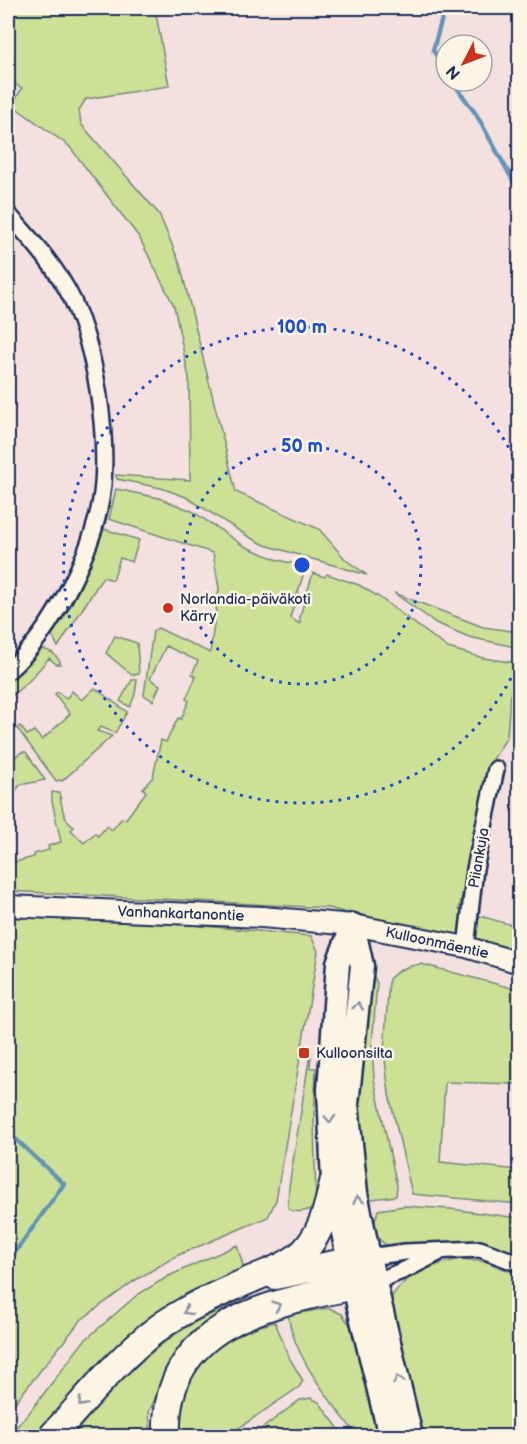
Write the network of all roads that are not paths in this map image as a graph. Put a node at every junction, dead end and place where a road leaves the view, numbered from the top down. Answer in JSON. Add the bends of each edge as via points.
{"nodes":[{"id":1,"x":8,"y":214,"type":"edge"},
{"id":2,"x":8,"y":671,"type":"edge"},
{"id":3,"x":496,"y":769,"type":"dead end"},
{"id":4,"x":8,"y":906,"type":"edge"},
{"id":5,"x":354,"y":925,"type":"junction"},
{"id":6,"x":466,"y":947,"type":"junction"},
{"id":7,"x":519,"y":963,"type":"edge"},
{"id":8,"x":333,"y":1183,"type":"junction"},
{"id":9,"x":441,"y":1252,"type":"junction"},
{"id":10,"x":359,"y":1259,"type":"junction"},
{"id":11,"x":519,"y":1264,"type":"edge"},
{"id":12,"x":365,"y":1284,"type":"junction"},
{"id":13,"x":239,"y":1285,"type":"junction"},
{"id":14,"x":167,"y":1435,"type":"edge"},
{"id":15,"x":52,"y":1437,"type":"edge"},
{"id":16,"x":390,"y":1437,"type":"edge"},
{"id":17,"x":411,"y":1437,"type":"edge"}],
"edges":[{"from":1,"to":2,"type":"street","via":[[47,259],[72,300],[90,350],[102,427],[103,484],[83,557],[60,608]]},
{"from":3,"to":6,"type":"street","name":"Piiankuja","via":[[475,869]]},
{"from":4,"to":5,"type":"street","name":"Vanhankartanontie"},
{"from":5,"to":6,"type":"street","name":"Kulloonmäentie"},
{"from":5,"to":8,"type":"main road","one_way":true,"via":[[338,963],[329,1090]]},
{"from":10,"to":5,"type":"main road","one_way":true,"via":[[348,1104],[362,966]]},
{"from":6,"to":7,"type":"street","name":"Kulloonmäentie"},
{"from":8,"to":10,"type":"main road"},
{"from":8,"to":13,"type":"highway","via":[[327,1210],[305,1250],[289,1262]]},
{"from":9,"to":10,"type":"street","via":[[405,1252]]},
{"from":9,"to":11,"type":"street","via":[[480,1249]]},
{"from":9,"to":12,"type":"street"},
{"from":10,"to":12,"type":"main road"},
{"from":10,"to":13,"type":"highway"},
{"from":14,"to":12,"type":"highway","one_way":true,"via":[[168,1410],[180,1372],[207,1337],[247,1315]]},
{"from":12,"to":16,"type":"main road"},
{"from":17,"to":12,"type":"main road","one_way":true},
{"from":13,"to":15,"type":"highway","one_way":true,"via":[[157,1329],[112,1370]]}]}
